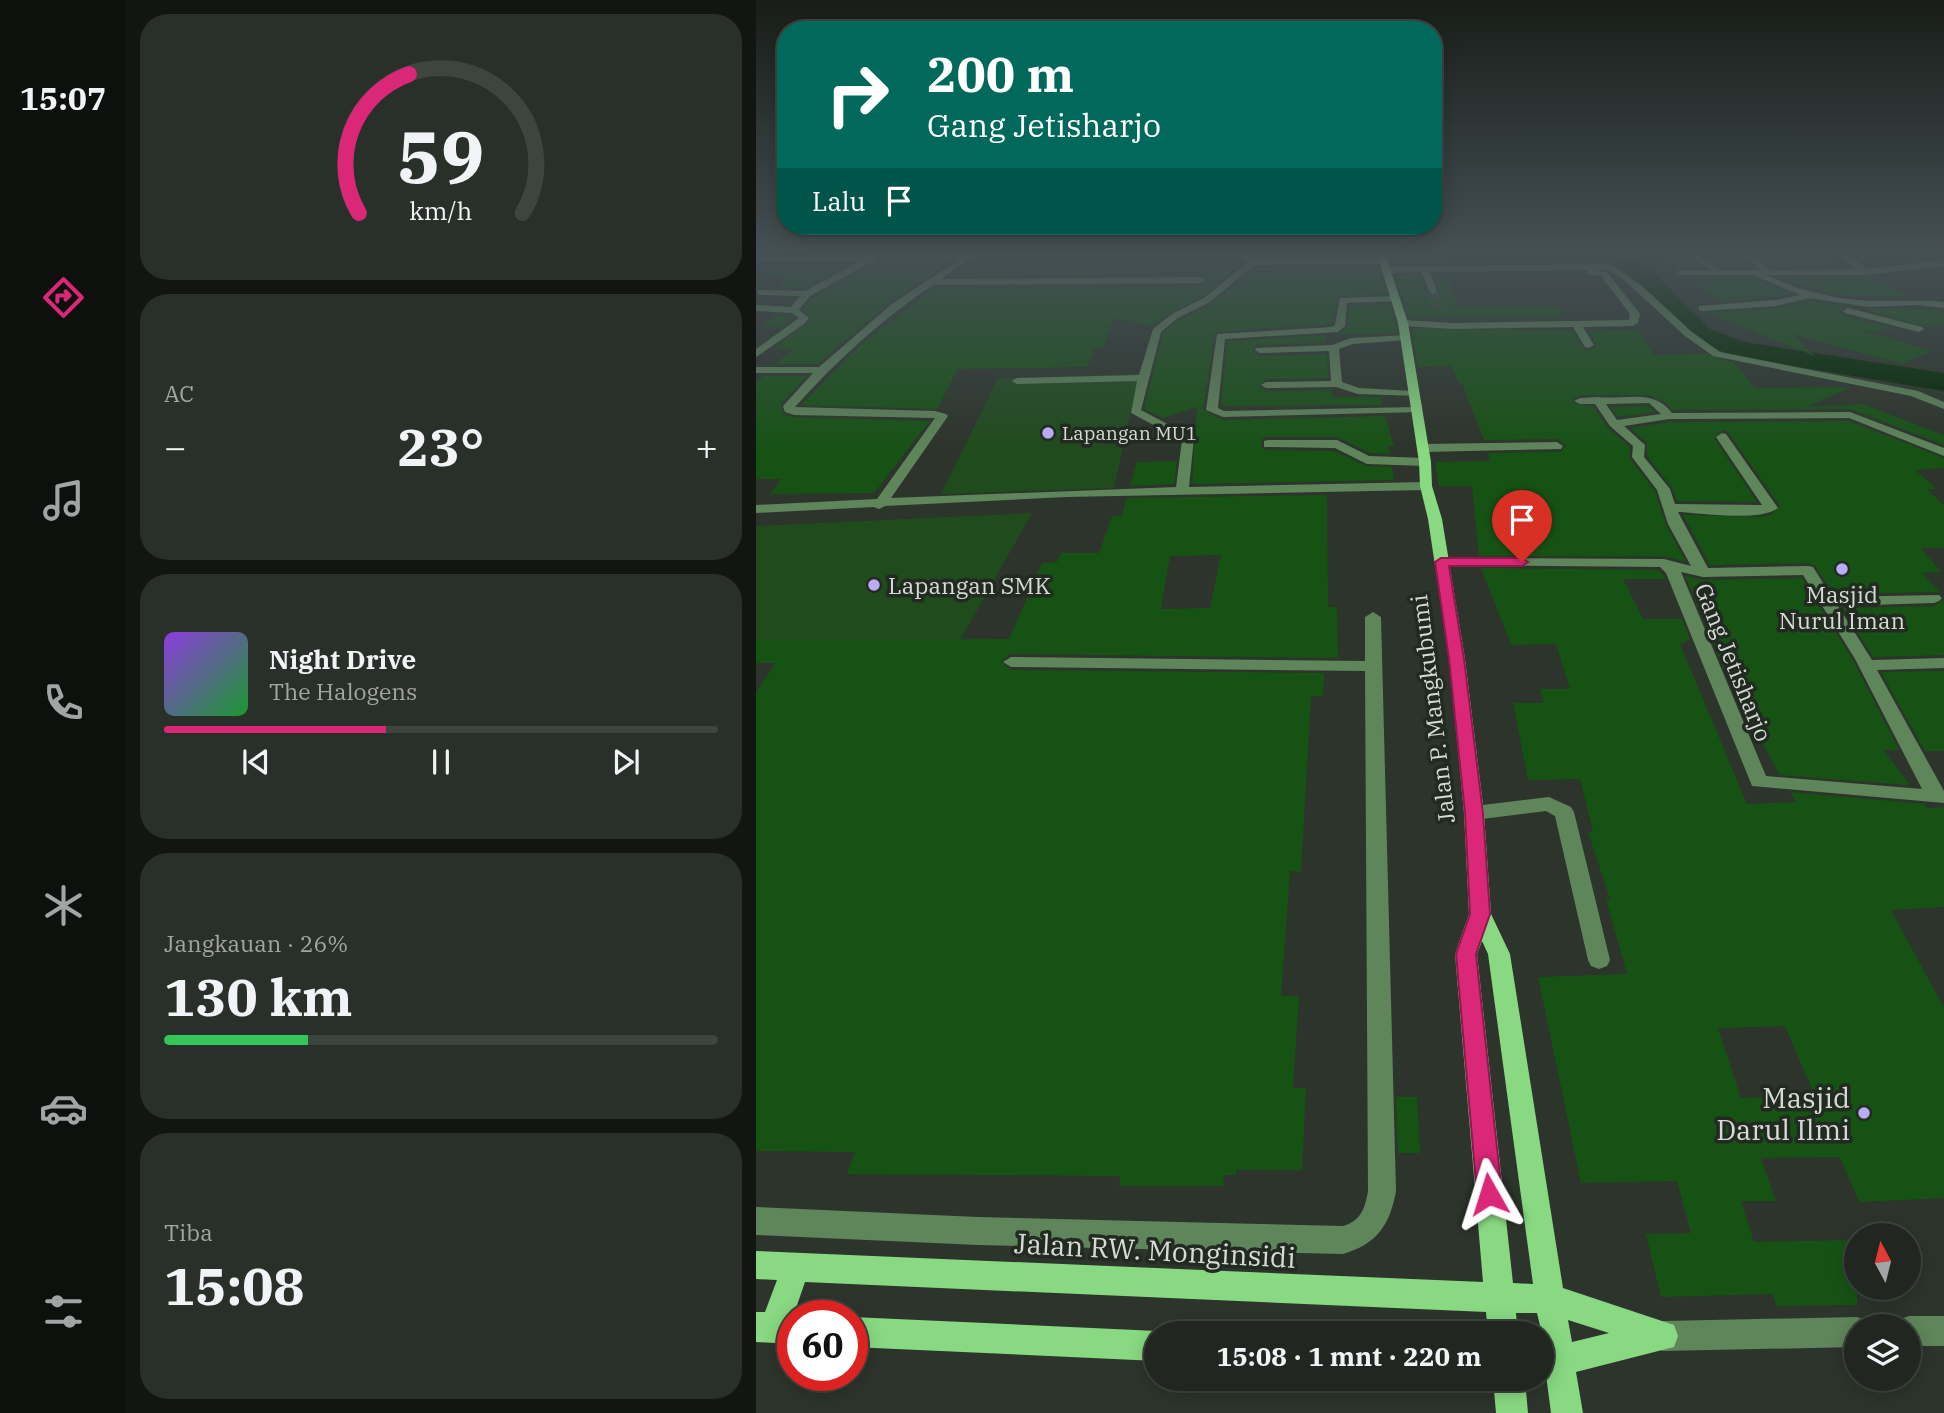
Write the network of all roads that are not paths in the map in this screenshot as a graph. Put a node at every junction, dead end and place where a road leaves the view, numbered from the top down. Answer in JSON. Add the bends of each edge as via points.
{"nodes":[{"id":1,"x":803,"y":319,"type":"edge"},
{"id":2,"x":880,"y":319,"type":"edge"},
{"id":3,"x":1171,"y":319,"type":"edge"},
{"id":4,"x":1341,"y":319,"type":"edge"},
{"id":5,"x":1401,"y":319,"type":"edge"},
{"id":6,"x":1634,"y":319,"type":"edge"},
{"id":7,"x":1672,"y":319,"type":"edge"},
{"id":8,"x":1884,"y":319,"type":"edge"},
{"id":9,"x":1577,"y":325,"type":"junction"},
{"id":10,"x":1919,"y":329,"type":"dead end"},
{"id":11,"x":1404,"y":330,"type":"junction"},
{"id":12,"x":1589,"y":345,"type":"dead end"},
{"id":13,"x":1334,"y":348,"type":"junction"},
{"id":14,"x":1260,"y":350,"type":"dead end"},
{"id":15,"x":756,"y":354,"type":"edge"},
{"id":16,"x":756,"y":370,"type":"edge"},
{"id":17,"x":822,"y":370,"type":"junction"},
{"id":18,"x":1142,"y":378,"type":"junction"},
{"id":19,"x":1017,"y":381,"type":"dead end"},
{"id":20,"x":1337,"y":384,"type":"junction"},
{"id":21,"x":1266,"y":385,"type":"dead end"},
{"id":22,"x":1413,"y":394,"type":"junction"},
{"id":23,"x":1598,"y":400,"type":"junction"},
{"id":24,"x":1580,"y":401,"type":"dead end"},
{"id":25,"x":1944,"y":406,"type":"edge"},
{"id":26,"x":1416,"y":410,"type":"junction"},
{"id":27,"x":1669,"y":416,"type":"junction"},
{"id":28,"x":1614,"y":424,"type":"junction"},
{"id":29,"x":1722,"y":437,"type":"dead end"},
{"id":30,"x":1268,"y":444,"type":"dead end"},
{"id":31,"x":1557,"y":446,"type":"dead end"},
{"id":32,"x":1944,"y":452,"type":"edge"},
{"id":33,"x":1424,"y":455,"type":"junction"},
{"id":34,"x":1426,"y":486,"type":"junction"},
{"id":35,"x":1182,"y":491,"type":"junction"},
{"id":36,"x":879,"y":505,"type":"junction"},
{"id":37,"x":1670,"y":508,"type":"junction"},
{"id":38,"x":756,"y":509,"type":"edge"},
{"id":39,"x":1441,"y":562,"type":"junction"},
{"id":40,"x":1664,"y":563,"type":"junction"},
{"id":41,"x":1703,"y":573,"type":"junction"},
{"id":42,"x":1934,"y":598,"type":"dead end"},
{"id":43,"x":1828,"y":602,"type":"junction"},
{"id":44,"x":1373,"y":617,"type":"dead end"},
{"id":45,"x":1011,"y":662,"type":"dead end"},
{"id":46,"x":1944,"y":663,"type":"edge"},
{"id":47,"x":1867,"y":665,"type":"junction"},
{"id":48,"x":1373,"y":666,"type":"junction"},
{"id":49,"x":1940,"y":797,"type":"edge"},
{"id":50,"x":1474,"y":813,"type":"junction"},
{"id":51,"x":1480,"y":914,"type":"junction"},
{"id":52,"x":1600,"y":960,"type":"dead end"},
{"id":53,"x":756,"y":1221,"type":"edge"},
{"id":54,"x":756,"y":1265,"type":"edge"},
{"id":55,"x":796,"y":1267,"type":"junction"},
{"id":56,"x":1499,"y":1297,"type":"junction"},
{"id":57,"x":1551,"y":1299,"type":"junction"},
{"id":58,"x":1502,"y":1321,"type":"edge"},
{"id":59,"x":1551,"y":1321,"type":"edge"},
{"id":60,"x":774,"y":1328,"type":"edge"},
{"id":61,"x":1921,"y":1331,"type":"edge"},
{"id":62,"x":1944,"y":1331,"type":"edge"},
{"id":63,"x":1844,"y":1332,"type":"edge"},
{"id":64,"x":868,"y":1333,"type":"edge"},
{"id":65,"x":1663,"y":1336,"type":"junction"},
{"id":66,"x":1144,"y":1345,"type":"edge"},
{"id":67,"x":1554,"y":1359,"type":"edge"},
{"id":68,"x":1554,"y":1370,"type":"edge"},
{"id":69,"x":1510,"y":1391,"type":"edge"},
{"id":70,"x":1513,"y":1413,"type":"edge"},
{"id":71,"x":1567,"y":1413,"type":"edge"}],
"edges":[{"from":1,"to":15,"type":"street"},
{"from":2,"to":17,"type":"street"},
{"from":3,"to":18,"type":"street","via":[[1156,331]]},
{"from":4,"to":26,"type":"street","via":[[1335,330],[1220,336],[1214,412]]},
{"from":5,"to":11,"type":"main road","name":"Jalan P. Mangkubumi"},
{"from":6,"to":9,"type":"street","via":[[1633,323]]},
{"from":7,"to":25,"type":"street","via":[[1695,342],[1717,354],[1914,393]]},
{"from":8,"to":10,"type":"street"},
{"from":9,"to":11,"type":"street","via":[[1441,320]]},
{"from":9,"to":12,"type":"street"},
{"from":11,"to":13,"type":"street"},
{"from":11,"to":22,"type":"main road","name":"Jalan P. Mangkubumi"},
{"from":13,"to":14,"type":"street"},
{"from":13,"to":20,"type":"street"},
{"from":16,"to":17,"type":"street"},
{"from":17,"to":36,"type":"street","via":[[789,410],[942,416]]},
{"from":18,"to":19,"type":"street"},
{"from":18,"to":35,"type":"street","via":[[1135,411],[1188,438]]},
{"from":20,"to":21,"type":"street"},
{"from":20,"to":22,"type":"street","via":[[1358,391]]},
{"from":22,"to":26,"type":"main road","name":"Jalan P. Mangkubumi"},
{"from":23,"to":24,"type":"street"},
{"from":23,"to":27,"type":"street","via":[[1651,400]]},
{"from":23,"to":28,"type":"street"},
{"from":26,"to":33,"type":"main road","name":"Jalan P. Mangkubumi"},
{"from":27,"to":28,"type":"street"},
{"from":27,"to":32,"type":"street","via":[[1850,415]]},
{"from":28,"to":37,"type":"street","via":[[1639,444],[1638,457],[1663,489]]},
{"from":29,"to":37,"type":"street","via":[[1771,508]]},
{"from":30,"to":33,"type":"street","via":[[1337,444],[1367,460]]},
{"from":31,"to":33,"type":"street"},
{"from":33,"to":34,"type":"main road","name":"Jalan P. Mangkubumi"},
{"from":34,"to":35,"type":"street"},
{"from":34,"to":39,"type":"main road","name":"Jalan P. Mangkubumi"},
{"from":35,"to":36,"type":"street"},
{"from":36,"to":38,"type":"street"},
{"from":37,"to":41,"type":"street"},
{"from":39,"to":40,"type":"street","name":"Gang Jetisharjo"},
{"from":39,"to":50,"type":"main road","name":"Jalan P. Mangkubumi"},
{"from":40,"to":41,"type":"street","name":"Gang Jetisharjo"},
{"from":40,"to":49,"type":"street","name":"Gang Jetisharjo","via":[[1673,571],[1759,782]]},
{"from":41,"to":43,"type":"street","name":"Gang Jetisharjo","via":[[1798,569],[1810,573]]},
{"from":42,"to":43,"type":"street"},
{"from":43,"to":47,"type":"street"},
{"from":44,"to":48,"type":"street"},
{"from":45,"to":48,"type":"street"},
{"from":46,"to":47,"type":"street"},
{"from":47,"to":49,"type":"street"},
{"from":48,"to":53,"type":"street","via":[[1382,1191],[1367,1231],[1343,1240]]},
{"from":50,"to":51,"type":"main road","name":"Jalan P. Mangkubumi"},
{"from":50,"to":52,"type":"street","via":[[1549,804],[1564,811]]},
{"from":51,"to":56,"type":"main road","name":"Jalan P. Mangkubumi","via":[[1466,954]]},
{"from":51,"to":57,"type":"main road","name":"Jalan P. Mangkubumi","via":[[1499,954]]},
{"from":54,"to":55,"type":"main road","name":"Jalan RW. Monginsidi"},
{"from":55,"to":56,"type":"main road","name":"Jalan RW. Monginsidi"},
{"from":55,"to":60,"type":"main road"},
{"from":56,"to":57,"type":"main road","name":"Jalan RW. Monginsidi"},
{"from":56,"to":58,"type":"main road","name":"Jalan P. Mangkubumi"},
{"from":57,"to":59,"type":"main road","name":"Jalan P. Mangkubumi"},
{"from":57,"to":65,"type":"main road","name":"Jalan RW. Monginsidi"},
{"from":61,"to":62,"type":"street"},
{"from":63,"to":65,"type":"street"},
{"from":64,"to":66,"type":"main road"},
{"from":65,"to":67,"type":"main road"},
{"from":68,"to":71,"type":"main road","name":"Jalan P. Mangkubumi"},
{"from":69,"to":70,"type":"main road"}]}
